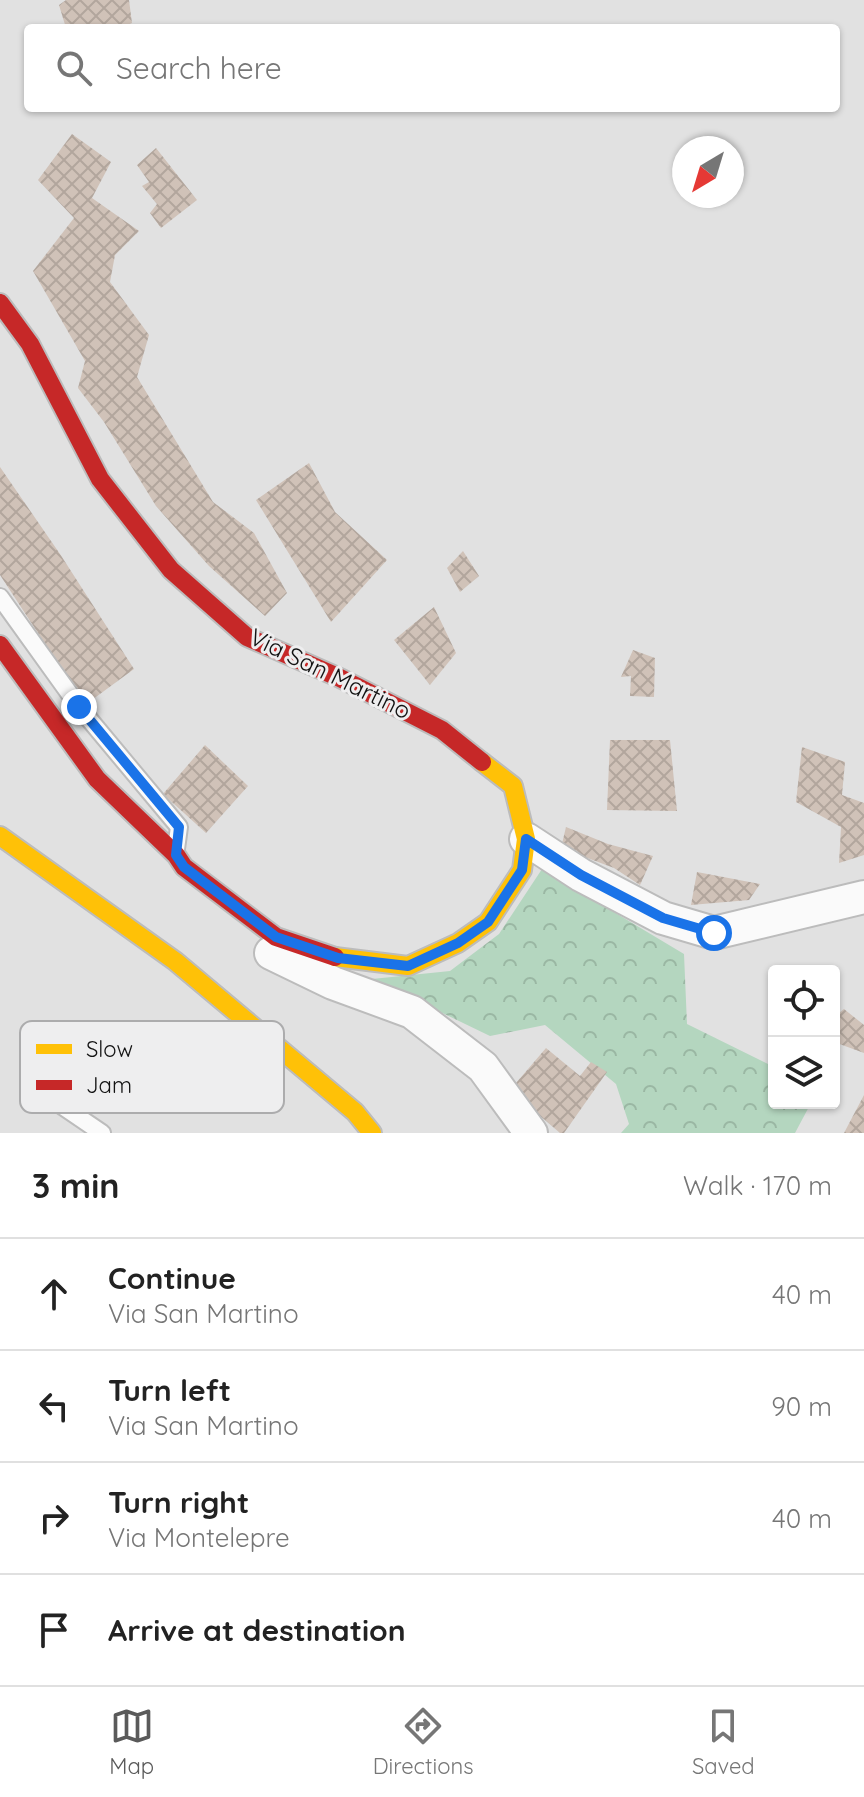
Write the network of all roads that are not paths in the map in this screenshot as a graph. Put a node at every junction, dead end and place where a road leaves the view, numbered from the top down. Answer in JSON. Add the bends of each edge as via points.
{"nodes":[{"id":1,"x":0,"y":303,"type":"edge"},
{"id":2,"x":0,"y":597,"type":"edge"},
{"id":3,"x":0,"y":645,"type":"edge"},
{"id":4,"x":0,"y":836,"type":"edge"},
{"id":5,"x":526,"y":839,"type":"junction"},
{"id":6,"x":180,"y":861,"type":"junction"},
{"id":7,"x":864,"y":897,"type":"edge"},
{"id":8,"x":247,"y":1021,"type":"edge"},
{"id":9,"x":284,"y":1052,"type":"edge"},
{"id":10,"x":73,"y":1113,"type":"edge"},
{"id":11,"x":102,"y":1133,"type":"edge"},
{"id":12,"x":372,"y":1133,"type":"edge"},
{"id":13,"x":531,"y":1133,"type":"edge"}],
"edges":[{"from":1,"to":5,"type":"street","name":"Via San Martino","via":[[30,344],[100,479],[171,570],[247,637],[442,730],[513,786]]},
{"from":2,"to":6,"type":"lane","via":[[79,707],[179,827]]},
{"from":3,"to":6,"type":"street","name":"Via San Martino","via":[[97,779]]},
{"from":4,"to":8,"type":"street","via":[[175,961]]},
{"from":5,"to":6,"type":"street","name":"Via San Martino","via":[[522,870],[488,922],[408,966],[338,958],[276,937]]},
{"from":5,"to":7,"type":"street","via":[[663,918],[714,933]]},
{"from":6,"to":13,"type":"street","via":[[179,890],[268,952],[412,1012],[483,1067]]},
{"from":9,"to":12,"type":"street","via":[[355,1112]]},
{"from":10,"to":11,"type":"lane"}]}
